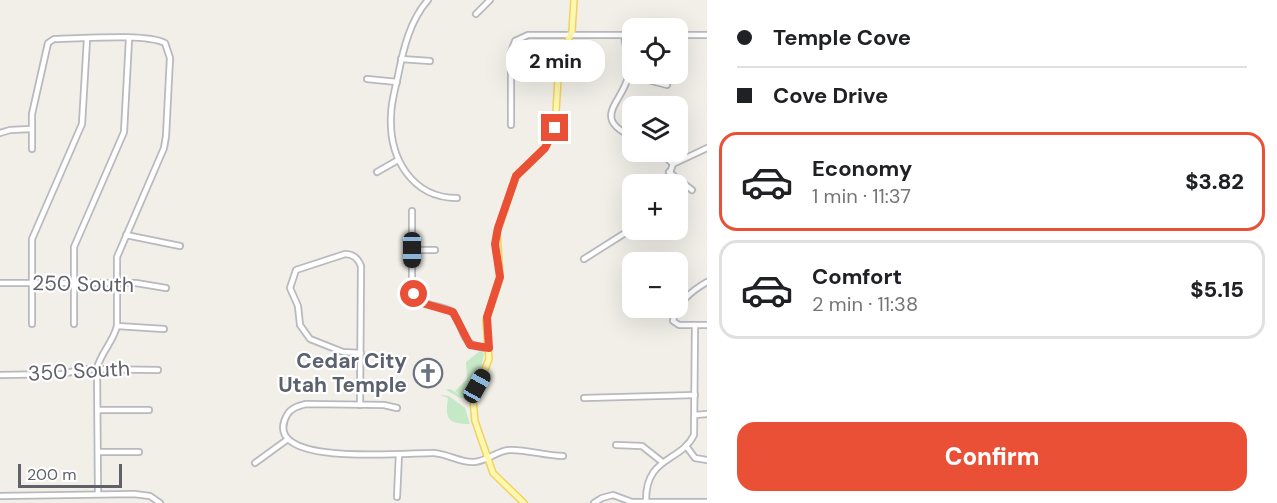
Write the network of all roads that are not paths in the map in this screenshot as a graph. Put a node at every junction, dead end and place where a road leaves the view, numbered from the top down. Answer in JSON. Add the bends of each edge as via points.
{"nodes":[{"id":1,"x":428,"y":0,"type":"edge"},
{"id":2,"x":490,"y":0,"type":"edge"},
{"id":3,"x":574,"y":0,"type":"edge"},
{"id":4,"x":476,"y":14,"type":"dead end"},
{"id":5,"x":570,"y":35,"type":"junction"},
{"id":6,"x":622,"y":35,"type":"edge"},
{"id":7,"x":688,"y":35,"type":"edge"},
{"id":8,"x":707,"y":35,"type":"edge"},
{"id":9,"x":87,"y":39,"type":"junction"},
{"id":10,"x":129,"y":39,"type":"junction"},
{"id":11,"x":401,"y":59,"type":"junction"},
{"id":12,"x":430,"y":61,"type":"dead end"},
{"id":13,"x":367,"y":79,"type":"dead end"},
{"id":14,"x":397,"y":82,"type":"junction"},
{"id":15,"x":624,"y":84,"type":"edge"},
{"id":16,"x":663,"y":84,"type":"edge"},
{"id":17,"x":667,"y":85,"type":"dead end"},
{"id":18,"x":511,"y":125,"type":"dead end"},
{"id":19,"x":31,"y":129,"type":"junction"},
{"id":20,"x":622,"y":131,"type":"edge"},
{"id":21,"x":0,"y":133,"type":"edge"},
{"id":22,"x":707,"y":148,"type":"edge"},
{"id":23,"x":32,"y":149,"type":"dead end"},
{"id":24,"x":398,"y":160,"type":"junction"},
{"id":25,"x":672,"y":164,"type":"joint"},
{"id":26,"x":377,"y":172,"type":"dead end"},
{"id":27,"x":669,"y":172,"type":"joint"},
{"id":28,"x":692,"y":190,"type":"dead end"},
{"id":29,"x":457,"y":198,"type":"dead end"},
{"id":30,"x":412,"y":211,"type":"dead end"},
{"id":31,"x":126,"y":235,"type":"junction"},
{"id":32,"x":622,"y":235,"type":"edge"},
{"id":33,"x":180,"y":246,"type":"dead end"},
{"id":34,"x":412,"y":250,"type":"junction"},
{"id":35,"x":435,"y":250,"type":"dead end"},
{"id":36,"x":584,"y":259,"type":"dead end"},
{"id":37,"x":707,"y":282,"type":"edge"},
{"id":38,"x":0,"y":283,"type":"edge"},
{"id":39,"x":32,"y":283,"type":"junction"},
{"id":40,"x":74,"y":283,"type":"junction"},
{"id":41,"x":117,"y":283,"type":"junction"},
{"id":42,"x":166,"y":288,"type":"dead end"},
{"id":43,"x":32,"y":324,"type":"dead end"},
{"id":44,"x":74,"y":324,"type":"dead end"},
{"id":45,"x":695,"y":325,"type":"junction"},
{"id":46,"x":707,"y":325,"type":"edge"},
{"id":47,"x":117,"y":326,"type":"junction"},
{"id":48,"x":164,"y":329,"type":"dead end"},
{"id":49,"x":489,"y":348,"type":"junction"},
{"id":50,"x":360,"y":353,"type":"junction"},
{"id":51,"x":97,"y":368,"type":"junction"},
{"id":52,"x":158,"y":370,"type":"dead end"},
{"id":53,"x":0,"y":375,"type":"edge"},
{"id":54,"x":695,"y":395,"type":"junction"},
{"id":55,"x":584,"y":398,"type":"dead end"},
{"id":56,"x":360,"y":405,"type":"junction"},
{"id":57,"x":397,"y":408,"type":"dead end"},
{"id":58,"x":98,"y":410,"type":"junction"},
{"id":59,"x":149,"y":410,"type":"dead end"},
{"id":60,"x":707,"y":414,"type":"edge"},
{"id":61,"x":695,"y":415,"type":"junction"},
{"id":62,"x":288,"y":439,"type":"junction"},
{"id":63,"x":616,"y":445,"type":"dead end"},
{"id":64,"x":686,"y":446,"type":"junction"},
{"id":65,"x":98,"y":452,"type":"junction"},
{"id":66,"x":139,"y":452,"type":"dead end"},
{"id":67,"x":399,"y":454,"type":"junction"},
{"id":68,"x":563,"y":456,"type":"dead end"},
{"id":69,"x":487,"y":458,"type":"junction"},
{"id":70,"x":707,"y":460,"type":"edge"},
{"id":71,"x":661,"y":461,"type":"junction"},
{"id":72,"x":255,"y":463,"type":"dead end"},
{"id":73,"x":98,"y":494,"type":"junction"},
{"id":74,"x":0,"y":496,"type":"edge"},
{"id":75,"x":397,"y":497,"type":"dead end"},
{"id":76,"x":646,"y":502,"type":"edge"},
{"id":77,"x":707,"y":502,"type":"edge"},
{"id":78,"x":160,"y":503,"type":"edge"},
{"id":79,"x":524,"y":503,"type":"edge"},
{"id":80,"x":594,"y":503,"type":"edge"}],
"edges":[{"from":1,"to":11,"type":"street","via":[[417,15]]},
{"from":2,"to":4,"type":"street"},
{"from":3,"to":5,"type":"main road"},
{"from":5,"to":6,"type":"street"},
{"from":5,"to":18,"type":"street","via":[[515,40],[511,52]]},
{"from":5,"to":49,"type":"main road","via":[[559,63],[557,116],[551,139],[516,176],[498,228],[495,244],[500,277],[487,317]]},
{"from":7,"to":8,"type":"street"},
{"from":9,"to":10,"type":"street"},
{"from":9,"to":19,"type":"street","via":[[54,39],[48,43]]},
{"from":9,"to":39,"type":"street","via":[[82,124],[32,239]]},
{"from":10,"to":31,"type":"street","via":[[158,39],[165,43],[170,58],[164,148]]},
{"from":10,"to":40,"type":"street","via":[[124,132],[74,247]]},
{"from":11,"to":12,"type":"street"},
{"from":11,"to":14,"type":"street"},
{"from":13,"to":14,"type":"street"},
{"from":14,"to":24,"type":"street","via":[[390,120]]},
{"from":15,"to":20,"type":"street","via":[[612,117],[615,127]]},
{"from":16,"to":17,"type":"street"},
{"from":19,"to":21,"type":"street"},
{"from":19,"to":23,"type":"street"},
{"from":22,"to":25,"type":"street"},
{"from":24,"to":26,"type":"street"},
{"from":24,"to":29,"type":"street","via":[[407,175],[429,193]]},
{"from":25,"to":27,"type":"street"},
{"from":27,"to":28,"type":"street"},
{"from":30,"to":34,"type":"street"},
{"from":31,"to":33,"type":"street"},
{"from":31,"to":41,"type":"street","via":[[117,257]]},
{"from":32,"to":36,"type":"street"},
{"from":34,"to":35,"type":"street"},
{"from":34,"to":49,"type":"street","via":[[415,297],[451,311],[468,343]]},
{"from":37,"to":45,"type":"street","via":[[688,296],[674,314],[673,321],[680,325]]},
{"from":38,"to":39,"type":"street","name":"250 South"},
{"from":39,"to":40,"type":"street","name":"250 South"},
{"from":39,"to":43,"type":"street"},
{"from":40,"to":41,"type":"street","name":"250 South"},
{"from":40,"to":44,"type":"street"},
{"from":41,"to":42,"type":"street","name":"250 South"},
{"from":41,"to":47,"type":"street"},
{"from":45,"to":46,"type":"street"},
{"from":45,"to":54,"type":"street"},
{"from":47,"to":48,"type":"street"},
{"from":47,"to":51,"type":"street"},
{"from":49,"to":69,"type":"main road","via":[[487,367],[473,403]]},
{"from":50,"to":50,"type":"street","via":[[361,266],[357,259],[345,254],[296,270],[290,288],[302,329],[318,344]]},
{"from":50,"to":56,"type":"street"},
{"from":51,"to":52,"type":"street","name":"350 South"},
{"from":51,"to":53,"type":"street","name":"350 South","via":[[63,374]]},
{"from":51,"to":58,"type":"street"},
{"from":54,"to":55,"type":"street"},
{"from":54,"to":61,"type":"street"},
{"from":56,"to":57,"type":"street"},
{"from":56,"to":62,"type":"street","via":[[296,406],[285,421]]},
{"from":58,"to":59,"type":"street"},
{"from":58,"to":65,"type":"street"},
{"from":60,"to":61,"type":"street"},
{"from":61,"to":64,"type":"street","via":[[694,435]]},
{"from":62,"to":67,"type":"street","via":[[301,448],[345,455]]},
{"from":62,"to":72,"type":"street"},
{"from":63,"to":71,"type":"street","via":[[642,446]]},
{"from":64,"to":70,"type":"street","via":[[695,458]]},
{"from":64,"to":71,"type":"street"},
{"from":65,"to":66,"type":"street"},
{"from":65,"to":73,"type":"street"},
{"from":67,"to":69,"type":"street","via":[[435,453],[469,462]]},
{"from":67,"to":75,"type":"street"},
{"from":68,"to":69,"type":"street","via":[[505,450]]},
{"from":69,"to":79,"type":"main road","via":[[493,473]]},
{"from":71,"to":76,"type":"street","via":[[646,486]]},
{"from":73,"to":74,"type":"street"},
{"from":73,"to":78,"type":"street","via":[[150,496]]},
{"from":76,"to":77,"type":"street"},
{"from":76,"to":80,"type":"street","via":[[607,495]]}]}
